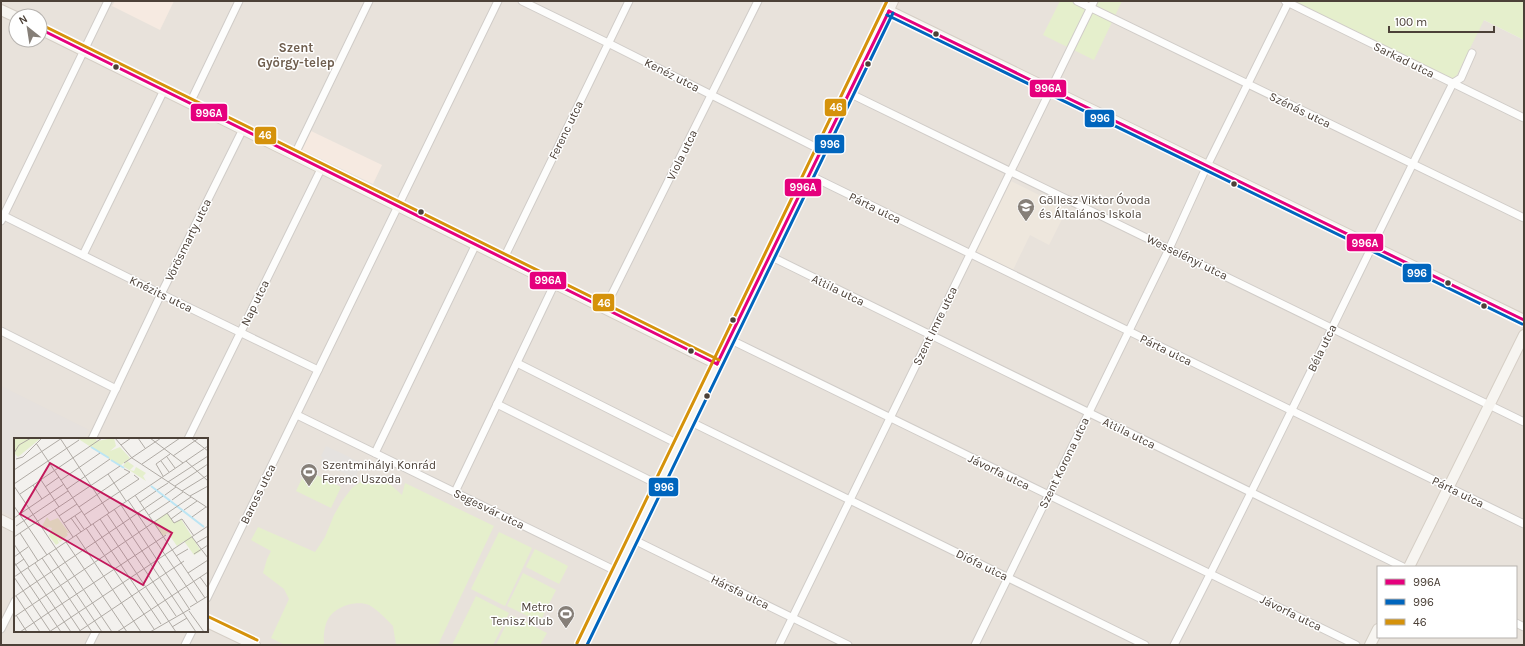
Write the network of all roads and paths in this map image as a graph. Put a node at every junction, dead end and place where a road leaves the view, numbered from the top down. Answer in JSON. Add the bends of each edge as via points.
{"nodes":[{"id":1,"x":108,"y":1,"type":"edge"},
{"id":2,"x":239,"y":1,"type":"edge"},
{"id":3,"x":369,"y":1,"type":"edge"},
{"id":4,"x":498,"y":1,"type":"edge"},
{"id":5,"x":522,"y":1,"type":"edge"},
{"id":6,"x":629,"y":1,"type":"edge"},
{"id":7,"x":758,"y":1,"type":"edge"},
{"id":8,"x":894,"y":1,"type":"edge"},
{"id":9,"x":1077,"y":1,"type":"edge"},
{"id":10,"x":1287,"y":2,"type":"edge"},
{"id":11,"x":1092,"y":4,"type":"edge"},
{"id":12,"x":889,"y":11,"type":"junction"},
{"id":13,"x":48,"y":33,"type":"edge"},
{"id":14,"x":608,"y":43,"type":"junction"},
{"id":15,"x":84,"y":50,"type":"junction"},
{"id":16,"x":1472,"y":53,"type":"dead end"},
{"id":17,"x":1453,"y":83,"type":"junction"},
{"id":18,"x":1248,"y":84,"type":"junction"},
{"id":19,"x":1050,"y":89,"type":"junction"},
{"id":20,"x":164,"y":90,"type":"junction"},
{"id":21,"x":849,"y":93,"type":"junction"},
{"id":22,"x":712,"y":95,"type":"junction"},
{"id":23,"x":190,"y":103,"type":"junction"},
{"id":24,"x":1524,"y":118,"type":"edge"},
{"id":25,"x":243,"y":129,"type":"junction"},
{"id":26,"x":821,"y":150,"type":"junction"},
{"id":27,"x":295,"y":154,"type":"junction"},
{"id":28,"x":1412,"y":164,"type":"junction"},
{"id":29,"x":1208,"y":166,"type":"junction"},
{"id":30,"x":322,"y":167,"type":"junction"},
{"id":31,"x":1010,"y":171,"type":"junction"},
{"id":32,"x":809,"y":175,"type":"junction"},
{"id":33,"x":398,"y":206,"type":"junction"},
{"id":34,"x":2,"y":218,"type":"edge"},
{"id":35,"x":1524,"y":218,"type":"edge"},
{"id":36,"x":476,"y":244,"type":"junction"},
{"id":37,"x":1373,"y":247,"type":"junction"},
{"id":38,"x":1169,"y":249,"type":"junction"},
{"id":39,"x":971,"y":254,"type":"junction"},
{"id":40,"x":83,"y":255,"type":"junction"},
{"id":41,"x":770,"y":256,"type":"junction"},
{"id":42,"x":504,"y":258,"type":"junction"},
{"id":43,"x":554,"y":283,"type":"junction"},
{"id":44,"x":161,"y":294,"type":"junction"},
{"id":45,"x":605,"y":308,"type":"junction"},
{"id":46,"x":1524,"y":320,"type":"edge"},
{"id":47,"x":1332,"y":328,"type":"junction"},
{"id":48,"x":1,"y":331,"type":"edge"},
{"id":49,"x":1129,"y":331,"type":"junction"},
{"id":50,"x":240,"y":332,"type":"junction"},
{"id":51,"x":1524,"y":335,"type":"edge"},
{"id":52,"x":930,"y":336,"type":"junction"},
{"id":53,"x":729,"y":339,"type":"junction"},
{"id":54,"x":517,"y":363,"type":"junction"},
{"id":55,"x":717,"y":364,"type":"junction"},
{"id":56,"x":318,"y":370,"type":"junction"},
{"id":57,"x":116,"y":389,"type":"junction"},
{"id":58,"x":498,"y":404,"type":"junction"},
{"id":59,"x":1490,"y":405,"type":"junction"},
{"id":60,"x":1292,"y":411,"type":"junction"},
{"id":61,"x":1089,"y":412,"type":"junction"},
{"id":62,"x":297,"y":415,"type":"junction"},
{"id":63,"x":889,"y":418,"type":"junction"},
{"id":64,"x":688,"y":421,"type":"junction"},
{"id":65,"x":1524,"y":422,"type":"edge"},
{"id":66,"x":92,"y":438,"type":"edge"},
{"id":67,"x":188,"y":438,"type":"edge"},
{"id":68,"x":678,"y":444,"type":"junction"},
{"id":69,"x":374,"y":454,"type":"junction"},
{"id":70,"x":659,"y":485,"type":"junction"},
{"id":71,"x":1449,"y":487,"type":"junction"},
{"id":72,"x":455,"y":492,"type":"junction"},
{"id":73,"x":1252,"y":493,"type":"junction"},
{"id":74,"x":1048,"y":496,"type":"junction"},
{"id":75,"x":849,"y":500,"type":"junction"},
{"id":76,"x":1,"y":520,"type":"edge"},
{"id":77,"x":1524,"y":524,"type":"edge"},
{"id":78,"x":14,"y":526,"type":"edge"},
{"id":79,"x":632,"y":539,"type":"junction"},
{"id":80,"x":1401,"y":566,"type":"edge"},
{"id":81,"x":1410,"y":566,"type":"edge"},
{"id":82,"x":616,"y":571,"type":"junction"},
{"id":83,"x":1211,"y":574,"type":"junction"},
{"id":84,"x":1008,"y":578,"type":"junction"},
{"id":85,"x":208,"y":596,"type":"edge"},
{"id":86,"x":14,"y":602,"type":"edge"},
{"id":87,"x":792,"y":618,"type":"junction"},
{"id":88,"x":208,"y":622,"type":"edge"},
{"id":89,"x":1,"y":629,"type":"edge"},
{"id":90,"x":1377,"y":631,"type":"edge"},
{"id":91,"x":96,"y":632,"type":"edge"},
{"id":92,"x":192,"y":632,"type":"edge"},
{"id":93,"x":89,"y":645,"type":"edge"},
{"id":94,"x":185,"y":645,"type":"edge"},
{"id":95,"x":255,"y":645,"type":"edge"},
{"id":96,"x":581,"y":645,"type":"edge"},
{"id":97,"x":779,"y":645,"type":"edge"},
{"id":98,"x":848,"y":645,"type":"edge"},
{"id":99,"x":974,"y":645,"type":"edge"},
{"id":100,"x":1145,"y":645,"type":"edge"},
{"id":101,"x":1174,"y":645,"type":"edge"},
{"id":102,"x":1356,"y":645,"type":"edge"},
{"id":103,"x":1370,"y":645,"type":"edge"}],
"edges":[{"from":1,"to":15,"type":"street"},
{"from":2,"to":23,"type":"street"},
{"from":3,"to":27,"type":"street"},
{"from":4,"to":33,"type":"street","name":"Baross utca"},
{"from":5,"to":14,"type":"street","name":"Kenéz utca"},
{"from":6,"to":14,"type":"street","name":"Ferenc utca"},
{"from":7,"to":22,"type":"street","name":"Viola utca"},
{"from":8,"to":12,"type":"street"},
{"from":9,"to":11,"type":"street","name":"Szénás utca"},
{"from":10,"to":17,"type":"street","name":"Sarkad utca"},
{"from":10,"to":18,"type":"street","name":"Szent Korona utca"},
{"from":11,"to":18,"type":"street","name":"Szénás utca"},
{"from":11,"to":19,"type":"street","name":"Szent Imre utca"},
{"from":12,"to":19,"type":"street"},
{"from":12,"to":21,"type":"street"},
{"from":13,"to":15,"type":"street"},
{"from":14,"to":22,"type":"street","name":"Kenéz utca"},
{"from":14,"to":42,"type":"street","name":"Ferenc utca"},
{"from":15,"to":20,"type":"street"},
{"from":15,"to":34,"type":"street"},
{"from":16,"to":17,"type":"street","name":"Béla utca","via":[[1461,78]]},
{"from":17,"to":24,"type":"street","name":"Sarkad utca"},
{"from":17,"to":28,"type":"street","name":"Béla utca"},
{"from":18,"to":28,"type":"street","name":"Szénás utca"},
{"from":18,"to":29,"type":"street","name":"Szent Korona utca"},
{"from":19,"to":29,"type":"street"},
{"from":19,"to":31,"type":"street","name":"Szent Imre utca"},
{"from":20,"to":23,"type":"street"},
{"from":20,"to":40,"type":"street"},
{"from":21,"to":26,"type":"street"},
{"from":21,"to":31,"type":"street","name":"Wesselényi utca"},
{"from":22,"to":26,"type":"street","name":"Kenéz utca"},
{"from":22,"to":45,"type":"street","name":"Viola utca"},
{"from":23,"to":25,"type":"street"},
{"from":25,"to":27,"type":"street"},
{"from":25,"to":44,"type":"street","name":"Vörösmarty utca"},
{"from":26,"to":32,"type":"street"},
{"from":27,"to":30,"type":"street"},
{"from":28,"to":35,"type":"street","name":"Szénás utca"},
{"from":28,"to":37,"type":"street","name":"Béla utca"},
{"from":29,"to":37,"type":"street"},
{"from":29,"to":38,"type":"street","name":"Szent Korona utca"},
{"from":30,"to":33,"type":"street"},
{"from":30,"to":50,"type":"street","name":"Nap utca"},
{"from":31,"to":38,"type":"street","name":"Wesselényi utca"},
{"from":31,"to":39,"type":"street","name":"Szent Imre utca"},
{"from":32,"to":39,"type":"street","name":"Párta utca"},
{"from":32,"to":41,"type":"street"},
{"from":33,"to":36,"type":"street"},
{"from":33,"to":56,"type":"street","name":"Baross utca"},
{"from":34,"to":40,"type":"street","name":"Knézits utca"},
{"from":36,"to":42,"type":"street"},
{"from":36,"to":69,"type":"street"},
{"from":37,"to":46,"type":"street"},
{"from":37,"to":47,"type":"street","name":"Béla utca"},
{"from":38,"to":47,"type":"street","name":"Wesselényi utca"},
{"from":38,"to":49,"type":"street","name":"Szent Korona utca"},
{"from":39,"to":49,"type":"street","name":"Párta utca"},
{"from":39,"to":52,"type":"street","name":"Szent Imre utca"},
{"from":40,"to":44,"type":"street","name":"Knézits utca"},
{"from":41,"to":52,"type":"street","name":"Attila utca"},
{"from":41,"to":53,"type":"street"},
{"from":42,"to":43,"type":"street"},
{"from":43,"to":45,"type":"street"},
{"from":43,"to":54,"type":"street"},
{"from":44,"to":50,"type":"street","name":"Knézits utca"},
{"from":44,"to":57,"type":"street","name":"Vörösmarty utca"},
{"from":45,"to":55,"type":"street"},
{"from":47,"to":59,"type":"street","name":"Wesselényi utca"},
{"from":47,"to":60,"type":"street","name":"Béla utca"},
{"from":48,"to":57,"type":"street"},
{"from":49,"to":60,"type":"street","name":"Párta utca"},
{"from":49,"to":61,"type":"street","name":"Szent Korona utca"},
{"from":50,"to":56,"type":"street","name":"Knézits utca"},
{"from":50,"to":67,"type":"street","name":"Nap utca"},
{"from":51,"to":59,"type":"street"},
{"from":52,"to":61,"type":"street","name":"Attila utca"},
{"from":52,"to":63,"type":"street","name":"Szent Imre utca"},
{"from":53,"to":55,"type":"street"},
{"from":53,"to":63,"type":"street","name":"Jávorfa utca"},
{"from":54,"to":58,"type":"street"},
{"from":54,"to":68,"type":"street"},
{"from":55,"to":64,"type":"street"},
{"from":56,"to":62,"type":"street","name":"Baross utca"},
{"from":57,"to":66,"type":"street","name":"Vörösmarty utca"},
{"from":58,"to":70,"type":"street"},
{"from":58,"to":72,"type":"street"},
{"from":59,"to":65,"type":"street","name":"Wesselényi utca"},
{"from":59,"to":71,"type":"street"},
{"from":60,"to":71,"type":"street","name":"Párta utca"},
{"from":60,"to":73,"type":"street","name":"Béla utca"},
{"from":61,"to":73,"type":"street","name":"Attila utca"},
{"from":61,"to":74,"type":"street","name":"Szent Korona utca"},
{"from":62,"to":69,"type":"street","name":"Segesvár utca"},
{"from":62,"to":85,"type":"street","name":"Baross utca"},
{"from":63,"to":74,"type":"street","name":"Jávorfa utca"},
{"from":63,"to":75,"type":"street","name":"Szent Imre utca"},
{"from":64,"to":68,"type":"street"},
{"from":64,"to":75,"type":"street","name":"Diófa utca"},
{"from":68,"to":70,"type":"street"},
{"from":69,"to":72,"type":"street","name":"Segesvár utca"},
{"from":70,"to":79,"type":"street"},
{"from":71,"to":77,"type":"street","name":"Párta utca"},
{"from":71,"to":81,"type":"street"},
{"from":72,"to":82,"type":"street","name":"Segesvár utca"},
{"from":73,"to":80,"type":"street","name":"Attila utca"},
{"from":73,"to":83,"type":"street","name":"Béla utca"},
{"from":74,"to":83,"type":"street","name":"Jávorfa utca"},
{"from":74,"to":84,"type":"street","name":"Szent Korona utca"},
{"from":75,"to":84,"type":"street","name":"Diófa utca"},
{"from":75,"to":87,"type":"street","name":"Szent Imre utca"},
{"from":76,"to":78,"type":"street"},
{"from":79,"to":82,"type":"street"},
{"from":79,"to":87,"type":"street","name":"Hársfa utca"},
{"from":82,"to":96,"type":"street"},
{"from":83,"to":101,"type":"street","name":"Béla utca"},
{"from":83,"to":102,"type":"street","name":"Jávorfa utca"},
{"from":84,"to":99,"type":"street","name":"Szent Korona utca"},
{"from":84,"to":100,"type":"street","name":"Diófa utca"},
{"from":86,"to":89,"type":"street"},
{"from":87,"to":97,"type":"street","name":"Szent Imre utca"},
{"from":87,"to":98,"type":"street","name":"Hársfa utca"},
{"from":88,"to":95,"type":"street"},
{"from":90,"to":103,"type":"street"},
{"from":91,"to":93,"type":"street"},
{"from":92,"to":94,"type":"street"}]}
